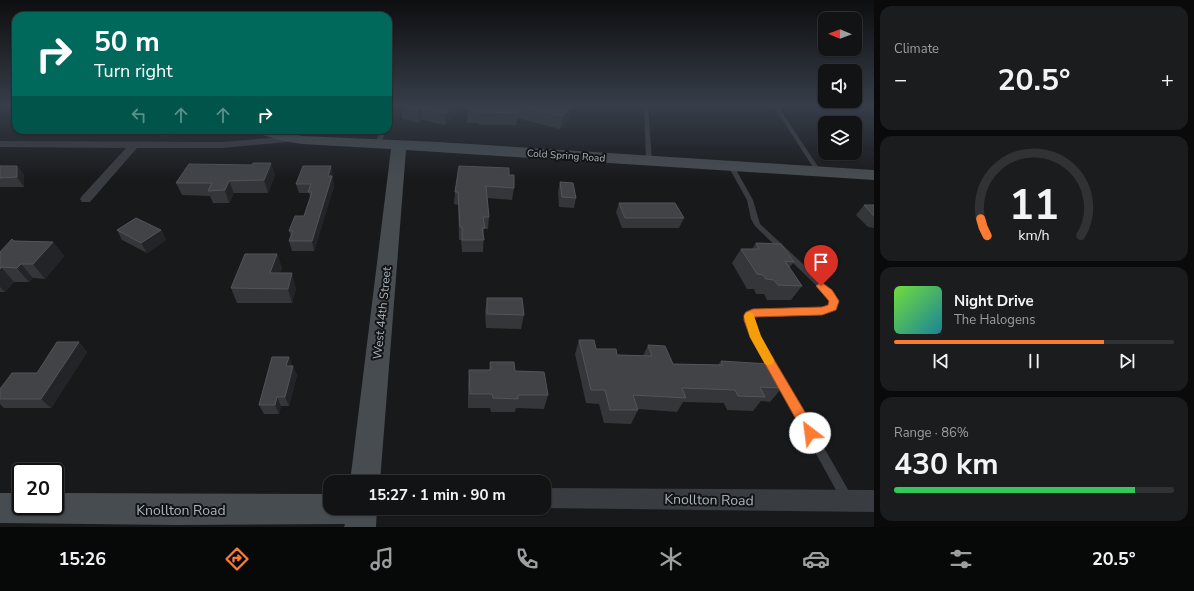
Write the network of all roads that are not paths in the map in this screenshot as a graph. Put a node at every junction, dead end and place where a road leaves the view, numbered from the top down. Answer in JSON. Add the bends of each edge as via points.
{"nodes":[{"id":1,"x":647,"y":130,"type":"edge"},
{"id":2,"x":791,"y":130,"type":"edge"},
{"id":3,"x":275,"y":134,"type":"edge"},
{"id":4,"x":294,"y":139,"type":"junction"},
{"id":5,"x":386,"y":139,"type":"edge"},
{"id":6,"x":0,"y":144,"type":"edge"},
{"id":7,"x":135,"y":144,"type":"junction"},
{"id":8,"x":649,"y":161,"type":"junction"},
{"id":9,"x":731,"y":166,"type":"junction"},
{"id":10,"x":818,"y":171,"type":"junction"},
{"id":11,"x":874,"y":175,"type":"edge"},
{"id":12,"x":86,"y":199,"type":"dead end"},
{"id":13,"x":364,"y":475,"type":"edge"},
{"id":14,"x":551,"y":498,"type":"edge"},
{"id":15,"x":848,"y":501,"type":"junction"},
{"id":16,"x":874,"y":502,"type":"edge"},
{"id":17,"x":323,"y":507,"type":"edge"},
{"id":18,"x":0,"y":508,"type":"edge"}],
"edges":[{"from":1,"to":8,"type":"lane"},
{"from":2,"to":10,"type":"lane"},
{"from":3,"to":4,"type":"street","name":"Cold Spring Road"},
{"from":4,"to":5,"type":"street","name":"Cold Spring Road"},
{"from":4,"to":7,"type":"street","via":[[222,145]]},
{"from":5,"to":8,"type":"street","name":"Cold Spring Road"},
{"from":5,"to":13,"type":"street","name":"West 44th Street"},
{"from":6,"to":7,"type":"street"},
{"from":7,"to":12,"type":"street"},
{"from":8,"to":9,"type":"street","name":"Cold Spring Road"},
{"from":9,"to":10,"type":"street","name":"Cold Spring Road"},
{"from":9,"to":15,"type":"lane","via":[[750,201],[757,225],[828,292],[834,301],[832,307],[822,311],[753,312],[749,315],[749,320],[756,337]]},
{"from":10,"to":11,"type":"street","name":"Cold Spring Road"},
{"from":14,"to":15,"type":"street","name":"Knollton Road"},
{"from":15,"to":16,"type":"street","name":"Knollton Road"},
{"from":17,"to":18,"type":"street","name":"Knollton Road","via":[[169,510]]}]}
